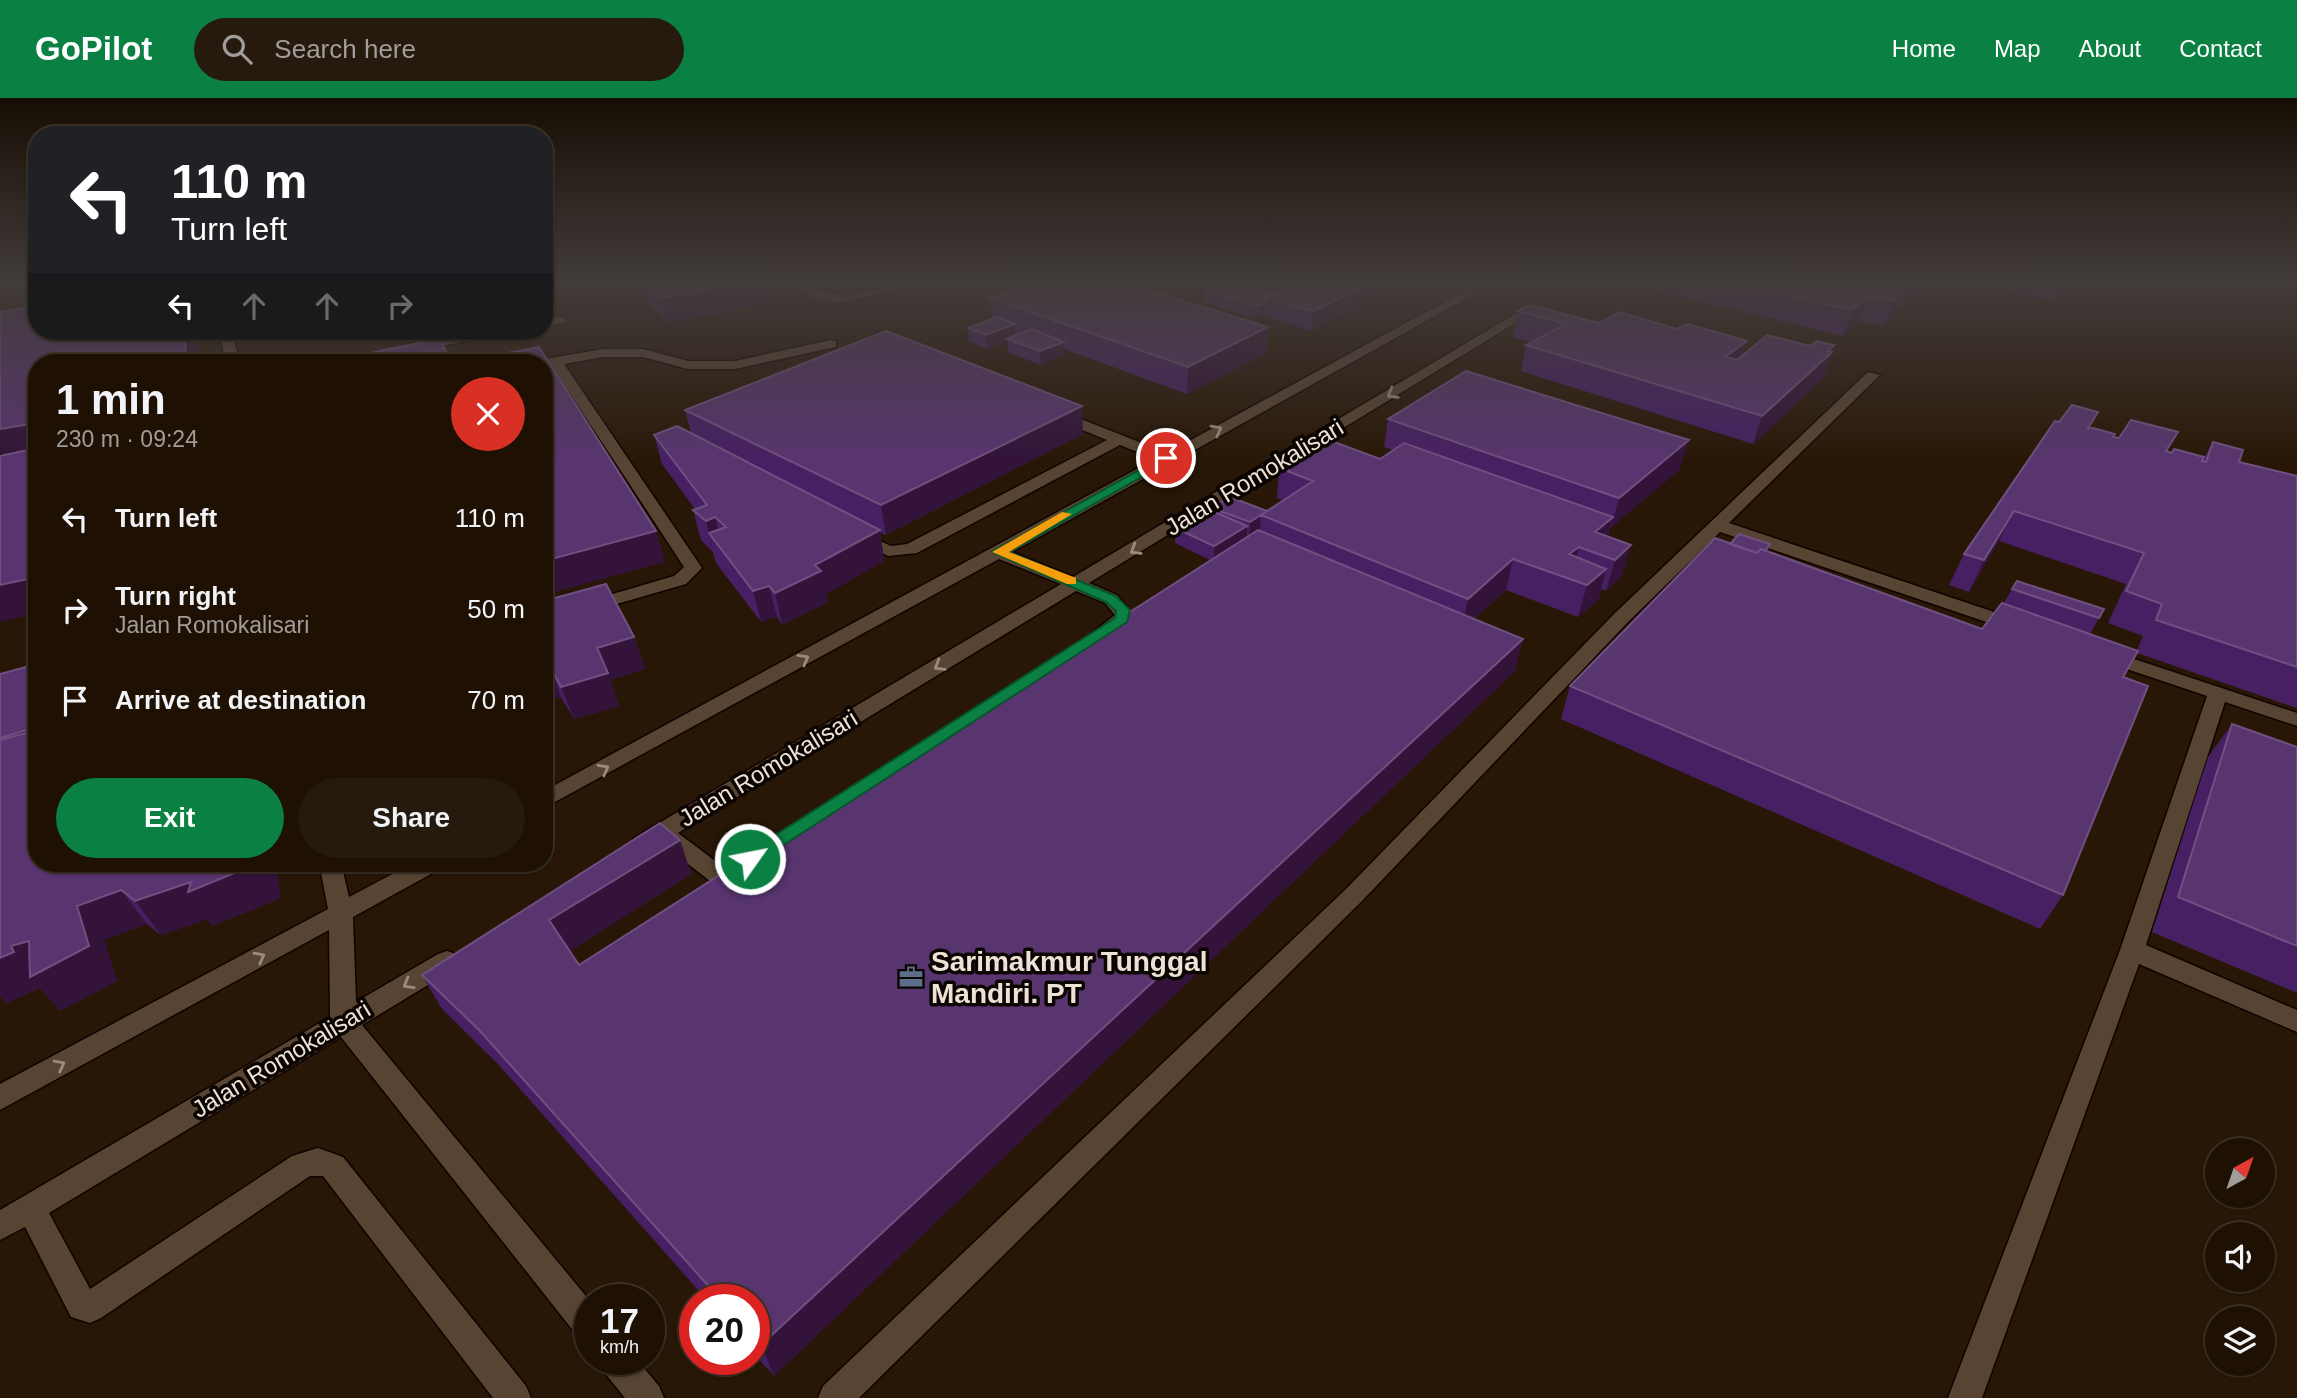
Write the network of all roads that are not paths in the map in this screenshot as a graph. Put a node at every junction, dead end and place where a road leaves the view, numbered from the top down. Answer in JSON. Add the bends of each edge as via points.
{"nodes":[{"id":1,"x":429,"y":344,"type":"edge"},
{"id":2,"x":831,"y":344,"type":"dead end"},
{"id":3,"x":1377,"y":344,"type":"edge"},
{"id":4,"x":1474,"y":344,"type":"edge"},
{"id":5,"x":388,"y":354,"type":"edge"},
{"id":6,"x":553,"y":361,"type":"edge"},
{"id":7,"x":553,"y":366,"type":"edge"},
{"id":8,"x":1873,"y":375,"type":"dead end"},
{"id":9,"x":1046,"y":411,"type":"edge"},
{"id":10,"x":1119,"y":440,"type":"junction"},
{"id":11,"x":1166,"y":458,"type":"junction"},
{"id":12,"x":1717,"y":525,"type":"junction"},
{"id":13,"x":839,"y":526,"type":"edge"},
{"id":14,"x":998,"y":552,"type":"junction"},
{"id":15,"x":1079,"y":584,"type":"junction"},
{"id":16,"x":553,"y":617,"type":"edge"},
{"id":17,"x":2034,"y":632,"type":"edge"},
{"id":18,"x":1087,"y":642,"type":"edge"},
{"id":19,"x":2086,"y":649,"type":"edge"},
{"id":20,"x":2218,"y":693,"type":"junction"},
{"id":21,"x":2297,"y":720,"type":"edge"},
{"id":22,"x":553,"y":796,"type":"edge"},
{"id":23,"x":662,"y":832,"type":"junction"},
{"id":24,"x":762,"y":852,"type":"edge"},
{"id":25,"x":626,"y":853,"type":"edge"},
{"id":26,"x":332,"y":872,"type":"edge"},
{"id":27,"x":416,"y":872,"type":"edge"},
{"id":28,"x":341,"y":913,"type":"junction"},
{"id":29,"x":471,"y":947,"type":"edge"},
{"id":30,"x":2132,"y":950,"type":"junction"},
{"id":31,"x":343,"y":1021,"type":"junction"},
{"id":32,"x":2297,"y":1021,"type":"edge"},
{"id":33,"x":0,"y":1098,"type":"edge"},
{"id":34,"x":31,"y":1208,"type":"junction"},
{"id":35,"x":0,"y":1226,"type":"edge"},
{"id":36,"x":574,"y":1307,"type":"edge"},
{"id":37,"x":628,"y":1375,"type":"edge"},
{"id":38,"x":514,"y":1398,"type":"edge"},
{"id":39,"x":647,"y":1398,"type":"edge"},
{"id":40,"x":835,"y":1398,"type":"edge"},
{"id":41,"x":1965,"y":1398,"type":"edge"}],
"edges":[{"from":1,"to":5,"type":"lane"},
{"from":2,"to":6,"type":"lane","via":[[735,365],[688,365],[643,353],[603,353]]},
{"from":11,"to":3,"type":"lane","one_way":true},
{"from":4,"to":15,"type":"lane","name":"Jalan Romokalisari","one_way":true},
{"from":7,"to":16,"type":"lane","via":[[693,568],[680,580]]},
{"from":8,"to":12,"type":"lane"},
{"from":9,"to":10,"type":"lane"},
{"from":10,"to":11,"type":"lane"},
{"from":10,"to":13,"type":"lane","via":[[911,549],[888,551]]},
{"from":11,"to":14,"type":"lane"},
{"from":12,"to":17,"type":"lane"},
{"from":12,"to":40,"type":"lane","via":[[1354,895]]},
{"from":14,"to":15,"type":"lane"},
{"from":22,"to":14,"type":"lane","one_way":true},
{"from":15,"to":18,"type":"lane","via":[[1123,610],[1122,620]]},
{"from":15,"to":23,"type":"lane","name":"Jalan Romokalisari","one_way":true},
{"from":19,"to":20,"type":"lane"},
{"from":20,"to":21,"type":"lane"},
{"from":20,"to":30,"type":"lane"},
{"from":23,"to":24,"type":"lane","via":[[718,876]]},
{"from":23,"to":25,"type":"lane","name":"Jalan Romokalisari"},
{"from":26,"to":28,"type":"lane"},
{"from":27,"to":28,"type":"lane"},
{"from":28,"to":31,"type":"lane"},
{"from":33,"to":28,"type":"lane","one_way":true},
{"from":29,"to":31,"type":"lane","name":"Jalan Romokalisari","one_way":true},
{"from":30,"to":32,"type":"lane"},
{"from":30,"to":41,"type":"lane"},
{"from":31,"to":34,"type":"lane","name":"Jalan Romokalisari"},
{"from":31,"to":36,"type":"lane"},
{"from":34,"to":35,"type":"lane","name":"Jalan Romokalisari"},
{"from":34,"to":38,"type":"lane","via":[[82,1306],[90,1307],[302,1165],[318,1161],[333,1166]]},
{"from":37,"to":39,"type":"lane"}]}
